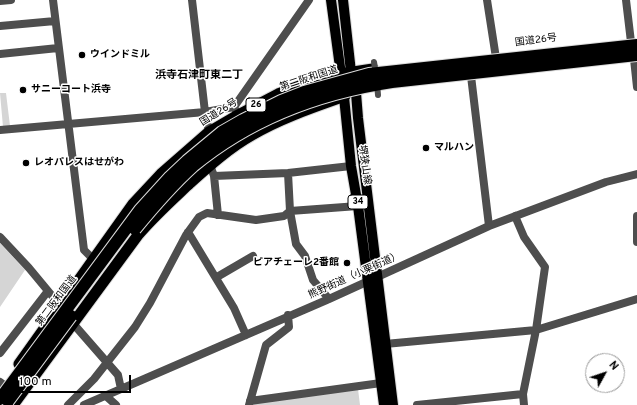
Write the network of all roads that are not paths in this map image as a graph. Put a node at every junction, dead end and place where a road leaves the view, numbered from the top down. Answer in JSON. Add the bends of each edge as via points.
{"nodes":[{"id":1,"x":11,"y":0,"type":"edge"},
{"id":2,"x":53,"y":0,"type":"edge"},
{"id":3,"x":192,"y":0,"type":"edge"},
{"id":4,"x":309,"y":0,"type":"edge"},
{"id":5,"x":487,"y":0,"type":"edge"},
{"id":6,"x":626,"y":0,"type":"edge"},
{"id":7,"x":0,"y":1,"type":"edge"},
{"id":8,"x":330,"y":1,"type":"edge"},
{"id":9,"x":345,"y":2,"type":"edge"},
{"id":10,"x":55,"y":21,"type":"junction"},
{"id":11,"x":0,"y":26,"type":"edge"},
{"id":12,"x":635,"y":43,"type":"edge"},
{"id":13,"x":58,"y":48,"type":"junction"},
{"id":14,"x":0,"y":54,"type":"edge"},
{"id":15,"x":496,"y":58,"type":"junction"},
{"id":16,"x":636,"y":58,"type":"edge"},
{"id":17,"x":374,"y":62,"type":"dead end"},
{"id":18,"x":345,"y":73,"type":"junction"},
{"id":19,"x":471,"y":76,"type":"junction"},
{"id":20,"x":637,"y":88,"type":"edge"},
{"id":21,"x":356,"y":93,"type":"junction"},
{"id":22,"x":378,"y":94,"type":"dead end"},
{"id":23,"x":344,"y":97,"type":"junction"},
{"id":24,"x":236,"y":111,"type":"junction"},
{"id":25,"x":204,"y":112,"type":"junction"},
{"id":26,"x":67,"y":125,"type":"junction"},
{"id":27,"x":0,"y":130,"type":"edge"},
{"id":28,"x":209,"y":132,"type":"junction"},
{"id":29,"x":210,"y":165,"type":"junction"},
{"id":30,"x":351,"y":166,"type":"junction"},
{"id":31,"x":288,"y":173,"type":"junction"},
{"id":32,"x":637,"y":174,"type":"edge"},
{"id":33,"x":214,"y":176,"type":"junction"},
{"id":34,"x":358,"y":206,"type":"junction"},
{"id":35,"x":290,"y":211,"type":"junction"},
{"id":36,"x":218,"y":215,"type":"junction"},
{"id":37,"x":515,"y":216,"type":"junction"},
{"id":38,"x":637,"y":216,"type":"edge"},
{"id":39,"x":489,"y":226,"type":"junction"},
{"id":40,"x":188,"y":232,"type":"junction"},
{"id":41,"x":0,"y":237,"type":"edge"},
{"id":42,"x":637,"y":242,"type":"edge"},
{"id":43,"x":253,"y":256,"type":"dead end"},
{"id":44,"x":93,"y":259,"type":"junction"},
{"id":45,"x":217,"y":277,"type":"junction"},
{"id":46,"x":372,"y":279,"type":"junction"},
{"id":47,"x":48,"y":291,"type":"junction"},
{"id":48,"x":329,"y":298,"type":"junction"},
{"id":49,"x":637,"y":299,"type":"edge"},
{"id":50,"x":60,"y":304,"type":"junction"},
{"id":51,"x":288,"y":315,"type":"junction"},
{"id":52,"x":73,"y":324,"type":"junction"},
{"id":53,"x":536,"y":330,"type":"junction"},
{"id":54,"x":246,"y":335,"type":"junction"},
{"id":55,"x":385,"y":344,"type":"junction"},
{"id":56,"x":0,"y":353,"type":"edge"},
{"id":57,"x":107,"y":362,"type":"junction"},
{"id":58,"x":381,"y":384,"type":"junction"},
{"id":59,"x":1,"y":386,"type":"edge"},
{"id":60,"x":122,"y":389,"type":"junction"},
{"id":61,"x":523,"y":394,"type":"junction"},
{"id":62,"x":106,"y":396,"type":"junction"},
{"id":63,"x":0,"y":399,"type":"edge"},
{"id":64,"x":249,"y":403,"type":"edge"},
{"id":65,"x":88,"y":404,"type":"edge"},
{"id":66,"x":6,"y":405,"type":"edge"},
{"id":67,"x":13,"y":405,"type":"edge"},
{"id":68,"x":68,"y":405,"type":"edge"},
{"id":69,"x":116,"y":405,"type":"edge"},
{"id":70,"x":384,"y":405,"type":"edge"},
{"id":71,"x":393,"y":405,"type":"edge"},
{"id":72,"x":417,"y":405,"type":"edge"},
{"id":73,"x":524,"y":405,"type":"edge"}],
"edges":[{"from":1,"to":7,"type":"street"},
{"from":2,"to":10,"type":"street"},
{"from":3,"to":25,"type":"street"},
{"from":4,"to":24,"type":"street"},
{"from":5,"to":15,"type":"street"},
{"from":6,"to":12,"type":"street"},
{"from":8,"to":18,"type":"main road","name":"堺狭山線","number":"34"},
{"from":9,"to":18,"type":"main road","name":"堺狭山線","number":"34"},
{"from":10,"to":11,"type":"street"},
{"from":10,"to":13,"type":"street"},
{"from":12,"to":15,"type":"highway","name":"国道26号","number":"26"},
{"from":12,"to":63,"type":"highway","name":"第二阪和国道","number":"26","bridge":true,"via":[[369,74],[298,94],[243,120],[222,132],[187,161],[140,210]]},
{"from":13,"to":14,"type":"street"},
{"from":13,"to":26,"type":"street"},
{"from":15,"to":18,"type":"highway","name":"国道26号","number":"26"},
{"from":16,"to":19,"type":"highway","number":"26"},
{"from":16,"to":20,"type":"street"},
{"from":16,"to":66,"type":"highway","name":"第二阪和国道","number":"26","bridge":true,"via":[[370,85],[306,102],[250,127],[193,166],[147,214]]},
{"from":17,"to":22,"type":"street","bridge":true},
{"from":18,"to":21,"type":"main road","name":"堺狭山線","number":"34"},
{"from":18,"to":23,"type":"main road","name":"堺狭山線","number":"34"},
{"from":18,"to":24,"type":"highway","name":"国道26号","number":"26","via":[[313,81]]},
{"from":19,"to":21,"type":"highway","number":"26","via":[[393,84]]},
{"from":19,"to":39,"type":"street"},
{"from":21,"to":23,"type":"highway","number":"26"},
{"from":21,"to":46,"type":"main road","name":"堺狭山線","number":"34"},
{"from":23,"to":29,"type":"highway","number":"26","via":[[286,118],[252,135]]},
{"from":23,"to":30,"type":"main road","name":"堺狭山線","number":"34"},
{"from":24,"to":25,"type":"street"},
{"from":24,"to":28,"type":"highway","name":"国道26号","number":"26"},
{"from":25,"to":26,"type":"street"},
{"from":25,"to":28,"type":"street"},
{"from":26,"to":27,"type":"street"},
{"from":26,"to":44,"type":"street","via":[[84,250]]},
{"from":28,"to":44,"type":"highway","name":"国道26号","number":"26","via":[[161,174],[133,204]]},
{"from":29,"to":33,"type":"street"},
{"from":29,"to":52,"type":"highway","number":"26","via":[[138,235]]},
{"from":30,"to":31,"type":"street"},
{"from":30,"to":34,"type":"main road","name":"堺狭山線","number":"34"},
{"from":31,"to":33,"type":"street"},
{"from":31,"to":35,"type":"street"},
{"from":32,"to":37,"type":"street","name":"熊野街道（小栗街道）","via":[[606,182]]},
{"from":33,"to":36,"type":"street"},
{"from":34,"to":35,"type":"street"},
{"from":34,"to":46,"type":"main road","name":"堺狭山線","number":"34"},
{"from":35,"to":36,"type":"street","via":[[284,216],[256,220]]},
{"from":35,"to":48,"type":"street","via":[[296,244],[305,256],[313,280]]},
{"from":36,"to":40,"type":"street","via":[[207,213],[199,217]]},
{"from":37,"to":39,"type":"street","name":"熊野街道（小栗街道）"},
{"from":37,"to":53,"type":"street","via":[[524,238],[545,267]]},
{"from":38,"to":42,"type":"street"},
{"from":39,"to":46,"type":"street","name":"熊野街道（小栗街道）"},
{"from":40,"to":45,"type":"street"},
{"from":40,"to":57,"type":"street","via":[[139,321]]},
{"from":41,"to":47,"type":"street"},
{"from":43,"to":45,"type":"street"},
{"from":44,"to":50,"type":"highway","name":"国道26号","number":"26"},
{"from":45,"to":54,"type":"street"},
{"from":46,"to":48,"type":"street","name":"熊野街道（小栗街道）"},
{"from":46,"to":55,"type":"main road","name":"堺狭山線","number":"34"},
{"from":46,"to":58,"type":"main road","name":"堺狭山線","number":"34"},
{"from":47,"to":50,"type":"street"},
{"from":47,"to":56,"type":"street"},
{"from":48,"to":51,"type":"street","name":"熊野街道（小栗街道）"},
{"from":49,"to":53,"type":"street"},
{"from":50,"to":52,"type":"street"},
{"from":50,"to":59,"type":"highway","name":"国道26号","number":"26"},
{"from":51,"to":54,"type":"street","name":"熊野街道（小栗街道）"},
{"from":51,"to":64,"type":"street","via":[[289,327],[266,346]]},
{"from":52,"to":57,"type":"street"},
{"from":52,"to":67,"type":"highway","number":"26"},
{"from":53,"to":55,"type":"street"},
{"from":53,"to":61,"type":"street"},
{"from":54,"to":60,"type":"street","name":"熊野街道（小栗街道）"},
{"from":55,"to":71,"type":"main road","name":"堺狭山線","number":"34"},
{"from":57,"to":60,"type":"street","via":[[118,375]]},
{"from":57,"to":68,"type":"street"},
{"from":58,"to":64,"type":"street"},
{"from":58,"to":70,"type":"main road","name":"堺狭山線","number":"34"},
{"from":60,"to":62,"type":"street","name":"熊野街道（小栗街道）"},
{"from":61,"to":72,"type":"street"},
{"from":61,"to":73,"type":"street"},
{"from":62,"to":65,"type":"street","name":"熊野街道（小栗街道）"},
{"from":62,"to":69,"type":"street"}]}
